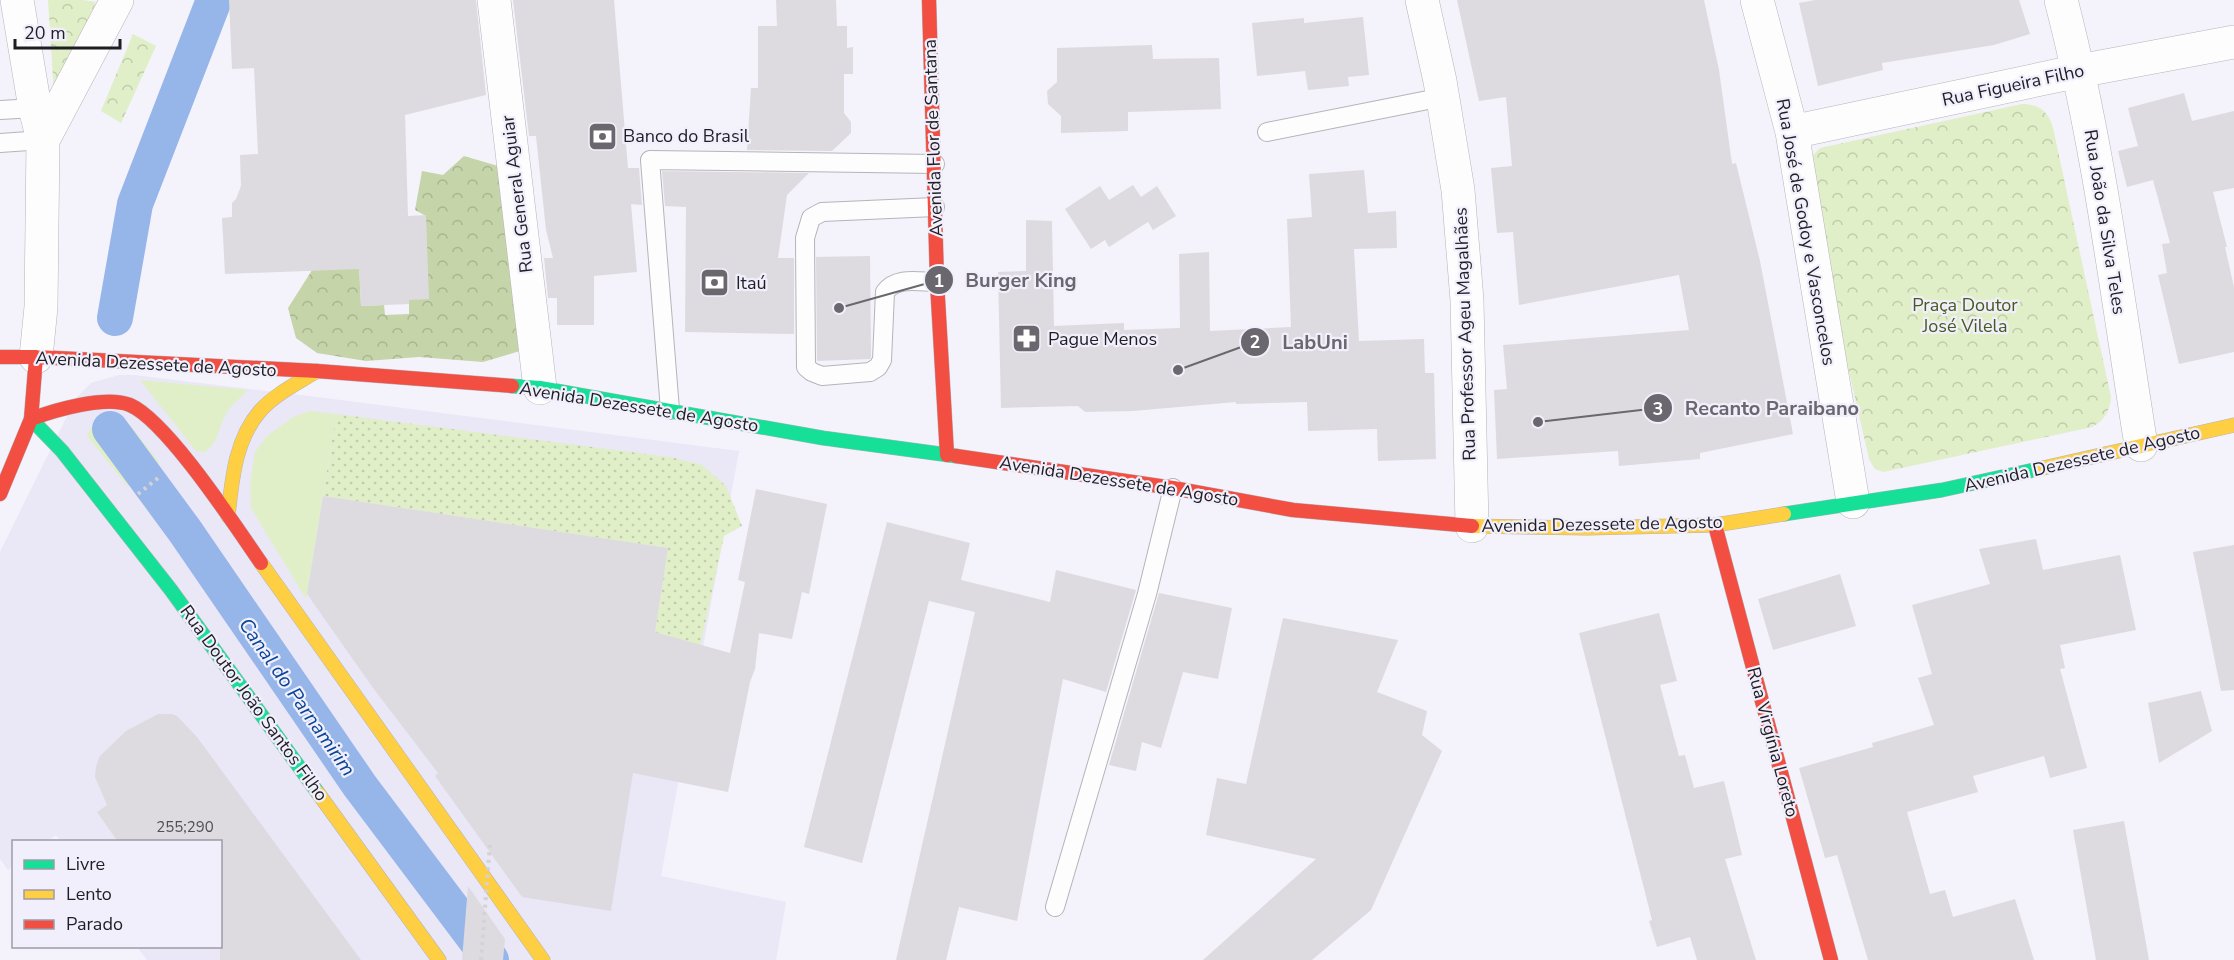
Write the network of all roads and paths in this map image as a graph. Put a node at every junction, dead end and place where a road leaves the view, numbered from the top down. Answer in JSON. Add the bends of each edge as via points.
{"nodes":[{"id":1,"x":17,"y":0,"type":"edge"},
{"id":2,"x":117,"y":0,"type":"edge"},
{"id":3,"x":495,"y":0,"type":"edge"},
{"id":4,"x":928,"y":0,"type":"edge"},
{"id":5,"x":1422,"y":0,"type":"edge"},
{"id":6,"x":1757,"y":0,"type":"edge"},
{"id":7,"x":2061,"y":0,"type":"edge"},
{"id":8,"x":2234,"y":42,"type":"edge"},
{"id":9,"x":2079,"y":70,"type":"junction"},
{"id":10,"x":1443,"y":97,"type":"junction"},
{"id":11,"x":35,"y":108,"type":"junction"},
{"id":12,"x":0,"y":110,"type":"edge"},
{"id":13,"x":1267,"y":132,"type":"dead end"},
{"id":14,"x":1792,"y":132,"type":"junction"},
{"id":15,"x":43,"y":140,"type":"junction"},
{"id":16,"x":0,"y":143,"type":"edge"},
{"id":17,"x":934,"y":164,"type":"junction"},
{"id":18,"x":935,"y":207,"type":"junction"},
{"id":19,"x":937,"y":282,"type":"junction"},
{"id":20,"x":0,"y":357,"type":"edge"},
{"id":21,"x":36,"y":357,"type":"junction"},
{"id":22,"x":317,"y":371,"type":"junction"},
{"id":23,"x":540,"y":388,"type":"junction"},
{"id":24,"x":105,"y":402,"type":"junction"},
{"id":25,"x":670,"y":410,"type":"junction"},
{"id":26,"x":90,"y":416,"type":"dead end"},
{"id":27,"x":31,"y":419,"type":"junction"},
{"id":28,"x":2234,"y":425,"type":"edge"},
{"id":29,"x":70,"y":436,"type":"dead end"},
{"id":30,"x":2141,"y":445,"type":"junction"},
{"id":31,"x":62,"y":451,"type":"junction"},
{"id":32,"x":947,"y":455,"type":"junction"},
{"id":33,"x":165,"y":473,"type":"dead end"},
{"id":34,"x":1173,"y":488,"type":"junction"},
{"id":35,"x":0,"y":494,"type":"edge"},
{"id":36,"x":131,"y":499,"type":"dead end"},
{"id":37,"x":1853,"y":502,"type":"junction"},
{"id":38,"x":228,"y":516,"type":"junction"},
{"id":39,"x":1715,"y":525,"type":"junction"},
{"id":40,"x":1472,"y":526,"type":"junction"},
{"id":41,"x":490,"y":843,"type":"dead end"},
{"id":42,"x":1055,"y":907,"type":"dead end"},
{"id":43,"x":439,"y":960,"type":"edge"},
{"id":44,"x":481,"y":960,"type":"edge"},
{"id":45,"x":543,"y":960,"type":"edge"},
{"id":46,"x":1831,"y":960,"type":"edge"}],
"edges":[{"from":1,"to":11,"type":"street"},
{"from":2,"to":15,"type":"street"},
{"from":3,"to":23,"type":"street","name":"Rua General Aguiar"},
{"from":4,"to":17,"type":"main road","name":"Avenida Flor de Santana"},
{"from":5,"to":10,"type":"street","name":"Rua Professor Ageu Magalhães"},
{"from":6,"to":14,"type":"street","name":"Rua José de Godoy e Vasconcelos"},
{"from":7,"to":9,"type":"street","name":"Rua João da Silva Teles"},
{"from":8,"to":9,"type":"street","name":"Rua Figueira Filho"},
{"from":9,"to":14,"type":"street","name":"Rua Figueira Filho"},
{"from":9,"to":30,"type":"street","name":"Rua João da Silva Teles"},
{"from":10,"to":13,"type":"lane"},
{"from":10,"to":40,"type":"street","name":"Rua Professor Ageu Magalhães","via":[[1458,190],[1467,300]]},
{"from":11,"to":12,"type":"lane"},
{"from":11,"to":15,"type":"street"},
{"from":14,"to":37,"type":"street","name":"Rua José de Godoy e Vasconcelos"},
{"from":15,"to":16,"type":"lane"},
{"from":15,"to":21,"type":"street","via":[[41,307]]},
{"from":17,"to":18,"type":"main road","name":"Avenida Flor de Santana"},
{"from":17,"to":25,"type":"lane","via":[[650,160]]},
{"from":18,"to":19,"type":"main road","name":"Avenida Flor de Santana"},
{"from":18,"to":19,"type":"lane","via":[[822,212],[811,218],[805,238],[806,367],[822,376],[870,372],[878,367],[882,360],[885,292],[901,281]]},
{"from":19,"to":32,"type":"main road","name":"Avenida Flor de Santana"},
{"from":20,"to":21,"type":"main road","name":"Avenida Dezessete de Agosto"},
{"from":21,"to":22,"type":"main road","name":"Avenida Dezessete de Agosto"},
{"from":21,"to":27,"type":"main road"},
{"from":22,"to":23,"type":"main road","name":"Avenida Dezessete de Agosto"},
{"from":22,"to":38,"type":"main road","via":[[274,399],[251,424],[235,458]]},
{"from":23,"to":25,"type":"main road","name":"Avenida Dezessete de Agosto"},
{"from":24,"to":26,"type":"main road"},
{"from":24,"to":27,"type":"main road","via":[[66,406]]},
{"from":24,"to":38,"type":"main road","via":[[129,404],[151,422]]},
{"from":25,"to":32,"type":"main road","name":"Avenida Dezessete de Agosto"},
{"from":27,"to":31,"type":"main road","name":"Rua Doutor João Santos Filho"},
{"from":27,"to":35,"type":"main road"},
{"from":28,"to":30,"type":"main road","name":"Avenida Dezessete de Agosto"},
{"from":29,"to":31,"type":"main road"},
{"from":30,"to":37,"type":"main road","name":"Avenida Dezessete de Agosto","via":[[1942,490]]},
{"from":31,"to":43,"type":"main road","name":"Rua Doutor João Santos Filho","via":[[178,599]]},
{"from":32,"to":34,"type":"main road","name":"Avenida Dezessete de Agosto"},
{"from":33,"to":36,"type":"path"},
{"from":34,"to":40,"type":"main road","name":"Avenida Dezessete de Agosto","via":[[1293,510]]},
{"from":34,"to":42,"type":"lane","via":[[1147,594]]},
{"from":37,"to":39,"type":"main road","name":"Avenida Dezessete de Agosto"},
{"from":38,"to":45,"type":"main road"},
{"from":39,"to":40,"type":"main road","name":"Avenida Dezessete de Agosto"},
{"from":39,"to":46,"type":"main road","name":"Rua Virgínia Loreto"},
{"from":41,"to":44,"type":"path","bridge":true}]}
